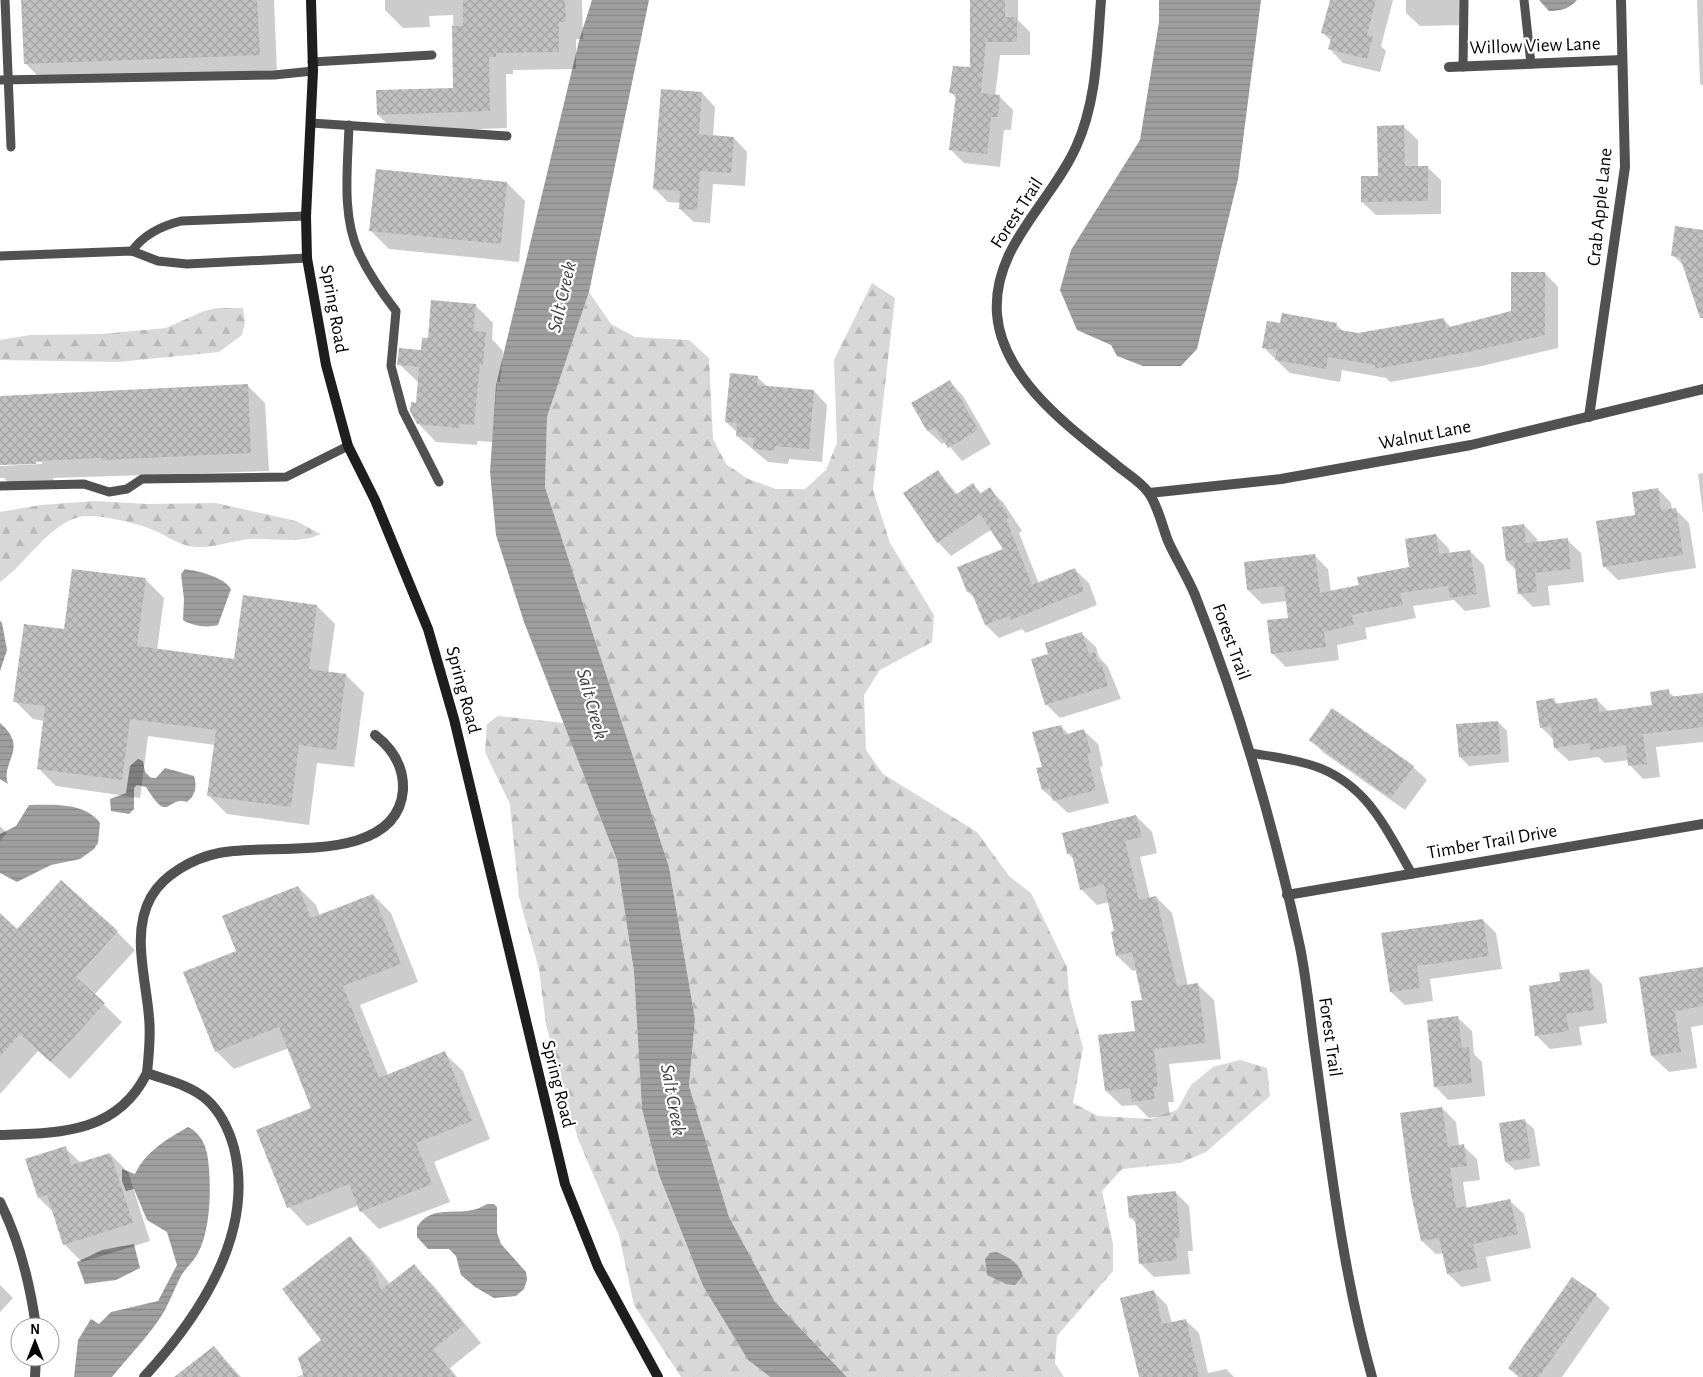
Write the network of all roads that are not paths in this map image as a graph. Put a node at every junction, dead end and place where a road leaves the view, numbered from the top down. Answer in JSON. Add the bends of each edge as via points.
{"nodes":[{"id":1,"x":5,"y":0,"type":"edge"},
{"id":2,"x":311,"y":0,"type":"edge"},
{"id":3,"x":1101,"y":0,"type":"edge"},
{"id":4,"x":1464,"y":0,"type":"edge"},
{"id":5,"x":1524,"y":0,"type":"edge"},
{"id":6,"x":1621,"y":0,"type":"edge"},
{"id":7,"x":432,"y":55,"type":"dead end"},
{"id":8,"x":1622,"y":60,"type":"junction"},
{"id":9,"x":1531,"y":64,"type":"junction"},
{"id":10,"x":312,"y":66,"type":"junction"},
{"id":11,"x":1449,"y":67,"type":"dead end"},
{"id":12,"x":1463,"y":67,"type":"junction"},
{"id":13,"x":4,"y":80,"type":"edge"},
{"id":14,"x":311,"y":123,"type":"junction"},
{"id":15,"x":349,"y":125,"type":"junction"},
{"id":16,"x":506,"y":136,"type":"dead end"},
{"id":17,"x":11,"y":147,"type":"dead end"},
{"id":18,"x":306,"y":216,"type":"junction"},
{"id":19,"x":132,"y":251,"type":"junction"},
{"id":20,"x":0,"y":256,"type":"edge"},
{"id":21,"x":307,"y":258,"type":"junction"},
{"id":22,"x":1703,"y":389,"type":"edge"},
{"id":23,"x":1589,"y":417,"type":"junction"},
{"id":24,"x":348,"y":446,"type":"junction"},
{"id":25,"x":439,"y":482,"type":"dead end"},
{"id":26,"x":0,"y":486,"type":"edge"},
{"id":27,"x":1149,"y":493,"type":"junction"},
{"id":28,"x":375,"y":736,"type":"dead end"},
{"id":29,"x":1251,"y":754,"type":"junction"},
{"id":30,"x":1703,"y":824,"type":"edge"},
{"id":31,"x":1412,"y":874,"type":"junction"},
{"id":32,"x":1287,"y":895,"type":"junction"},
{"id":33,"x":147,"y":1073,"type":"junction"},
{"id":34,"x":0,"y":1135,"type":"edge"},
{"id":35,"x":0,"y":1202,"type":"edge"},
{"id":36,"x":34,"y":1317,"type":"edge"},
{"id":37,"x":144,"y":1377,"type":"edge"},
{"id":38,"x":658,"y":1377,"type":"edge"},
{"id":39,"x":1372,"y":1377,"type":"edge"}],
"edges":[{"from":1,"to":13,"type":"lane"},
{"from":2,"to":10,"type":"street","name":"Spring Road"},
{"from":3,"to":27,"type":"street","name":"Forest Trail","via":[[1096,77],[1085,124],[1060,178],[1008,255],[1001,276],[997,314],[1002,339],[1024,382],[1062,420]]},
{"from":4,"to":12,"type":"lane"},
{"from":5,"to":9,"type":"lane"},
{"from":6,"to":8,"type":"street","name":"Crab Apple Lane"},
{"from":7,"to":10,"type":"lane"},
{"from":8,"to":9,"type":"street","name":"Willow View Lane"},
{"from":8,"to":23,"type":"street","name":"Crab Apple Lane","via":[[1625,167]]},
{"from":9,"to":12,"type":"street","name":"Willow View Lane"},
{"from":10,"to":13,"type":"lane","via":[[274,75]]},
{"from":10,"to":14,"type":"street","name":"Spring Road"},
{"from":11,"to":12,"type":"street","name":"Willow View Lane"},
{"from":13,"to":17,"type":"lane"},
{"from":14,"to":15,"type":"lane"},
{"from":14,"to":18,"type":"street","name":"Spring Road"},
{"from":15,"to":16,"type":"lane"},
{"from":15,"to":25,"type":"lane","via":[[348,192],[358,252],[396,311],[391,366],[403,411]]},
{"from":18,"to":19,"type":"lane","via":[[181,221],[152,232],[138,241]]},
{"from":18,"to":21,"type":"street","name":"Spring Road"},
{"from":19,"to":20,"type":"lane"},
{"from":19,"to":21,"type":"lane","via":[[158,261],[187,264]]},
{"from":21,"to":24,"type":"street","name":"Spring Road","via":[[326,364]]},
{"from":22,"to":23,"type":"street","name":"Walnut Lane"},
{"from":23,"to":27,"type":"street","name":"Walnut Lane","via":[[1471,445],[1320,473]]},
{"from":24,"to":26,"type":"lane","via":[[286,477],[142,479],[126,489],[109,492],[84,484]]},
{"from":24,"to":38,"type":"street","name":"Spring Road","via":[[405,569],[437,658],[565,1184],[598,1267]]},
{"from":27,"to":29,"type":"street","name":"Forest Trail","via":[[1193,590]]},
{"from":28,"to":33,"type":"street","via":[[389,746],[400,763],[403,780],[402,797],[396,813],[383,826],[364,837],[314,849],[220,852],[178,870],[151,897],[142,937],[150,1036]]},
{"from":29,"to":31,"type":"lane","via":[[1305,763],[1354,787],[1381,819]]},
{"from":29,"to":32,"type":"street","name":"Forest Trail"},
{"from":30,"to":31,"type":"street","name":"Timber Trail Drive"},
{"from":31,"to":32,"type":"street","name":"Timber Trail Drive"},
{"from":32,"to":39,"type":"street","name":"Forest Trail","via":[[1300,950],[1344,1247]]},
{"from":33,"to":34,"type":"street","via":[[132,1097],[108,1118],[54,1134]]},
{"from":33,"to":37,"type":"street","via":[[194,1091],[217,1110],[231,1138],[238,1164],[238,1181],[236,1220],[214,1279],[168,1350]]},
{"from":35,"to":36,"type":"street","via":[[29,1281]]}]}
